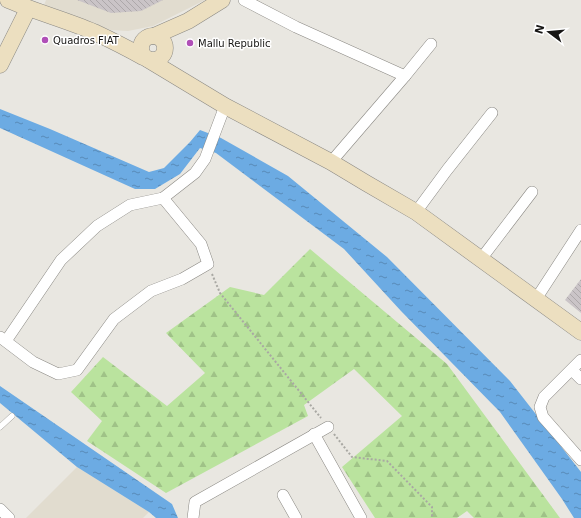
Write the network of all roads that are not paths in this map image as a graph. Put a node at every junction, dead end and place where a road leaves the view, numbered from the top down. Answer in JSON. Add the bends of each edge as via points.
{"nodes":[{"id":1,"x":8,"y":0,"type":"edge"},
{"id":2,"x":222,"y":0,"type":"edge"},
{"id":3,"x":244,"y":0,"type":"edge"},
{"id":4,"x":30,"y":4,"type":"edge"},
{"id":5,"x":188,"y":21,"type":"junction"},
{"id":6,"x":103,"y":37,"type":"junction"},
{"id":7,"x":149,"y":37,"type":"junction"},
{"id":8,"x":431,"y":44,"type":"dead end"},
{"id":9,"x":165,"y":51,"type":"junction"},
{"id":10,"x":145,"y":58,"type":"junction"},
{"id":11,"x":0,"y":65,"type":"edge"},
{"id":12,"x":173,"y":76,"type":"junction"},
{"id":13,"x":405,"y":76,"type":"junction"},
{"id":14,"x":225,"y":106,"type":"junction"},
{"id":15,"x":492,"y":113,"type":"dead end"},
{"id":16,"x":332,"y":162,"type":"junction"},
{"id":17,"x":532,"y":192,"type":"dead end"},
{"id":18,"x":163,"y":198,"type":"junction"},
{"id":19,"x":416,"y":212,"type":"junction"},
{"id":20,"x":581,"y":230,"type":"edge"},
{"id":21,"x":480,"y":259,"type":"junction"},
{"id":22,"x":536,"y":299,"type":"junction"},
{"id":23,"x":581,"y":332,"type":"edge"},
{"id":24,"x":3,"y":339,"type":"edge"},
{"id":25,"x":581,"y":360,"type":"edge"},
{"id":26,"x":572,"y":370,"type":"junction"},
{"id":27,"x":581,"y":379,"type":"edge"},
{"id":28,"x":12,"y":416,"type":"dead end"},
{"id":29,"x":0,"y":427,"type":"edge"},
{"id":30,"x":328,"y":427,"type":"road end"},
{"id":31,"x":314,"y":434,"type":"junction"},
{"id":32,"x":581,"y":460,"type":"edge"},
{"id":33,"x":283,"y":495,"type":"dead end"},
{"id":34,"x":0,"y":509,"type":"edge"},
{"id":35,"x":9,"y":518,"type":"edge"},
{"id":36,"x":193,"y":518,"type":"edge"},
{"id":37,"x":296,"y":518,"type":"edge"},
{"id":38,"x":361,"y":518,"type":"edge"}],
"edges":[{"from":1,"to":4,"type":"street"},
{"from":2,"to":5,"type":"street"},
{"from":3,"to":13,"type":"street","via":[[296,27]]},
{"from":4,"to":6,"type":"street"},
{"from":4,"to":11,"type":"street"},
{"from":5,"to":7,"type":"street"},
{"from":5,"to":9,"type":"street"},
{"from":6,"to":7,"type":"street"},
{"from":6,"to":10,"type":"street"},
{"from":7,"to":9,"type":"street","via":[[158,37],[162,40]]},
{"from":7,"to":10,"type":"street","via":[[140,48]]},
{"from":8,"to":13,"type":"street"},
{"from":9,"to":10,"type":"street","via":[[157,60]]},
{"from":9,"to":12,"type":"street","via":[[165,62]]},
{"from":10,"to":12,"type":"street"},
{"from":12,"to":14,"type":"street"},
{"from":13,"to":16,"type":"street"},
{"from":14,"to":16,"type":"street"},
{"from":14,"to":18,"type":"street","via":[[205,158],[195,173]]},
{"from":15,"to":19,"type":"street"},
{"from":16,"to":19,"type":"street"},
{"from":17,"to":21,"type":"street"},
{"from":18,"to":24,"type":"street","via":[[130,205],[97,226],[61,260]]},
{"from":18,"to":24,"type":"street","via":[[201,244],[208,264],[182,279],[151,291],[114,318],[77,370],[58,374],[33,362]]},
{"from":19,"to":21,"type":"street"},
{"from":20,"to":22,"type":"street"},
{"from":21,"to":22,"type":"street"},
{"from":22,"to":23,"type":"street"},
{"from":25,"to":26,"type":"street"},
{"from":26,"to":27,"type":"street"},
{"from":26,"to":32,"type":"street","via":[[544,397],[540,407],[543,417]]},
{"from":28,"to":29,"type":"lane"},
{"from":30,"to":31,"type":"street"},
{"from":31,"to":36,"type":"street","via":[[195,502]]},
{"from":31,"to":38,"type":"street"},
{"from":33,"to":37,"type":"street"},
{"from":34,"to":35,"type":"street"}]}
